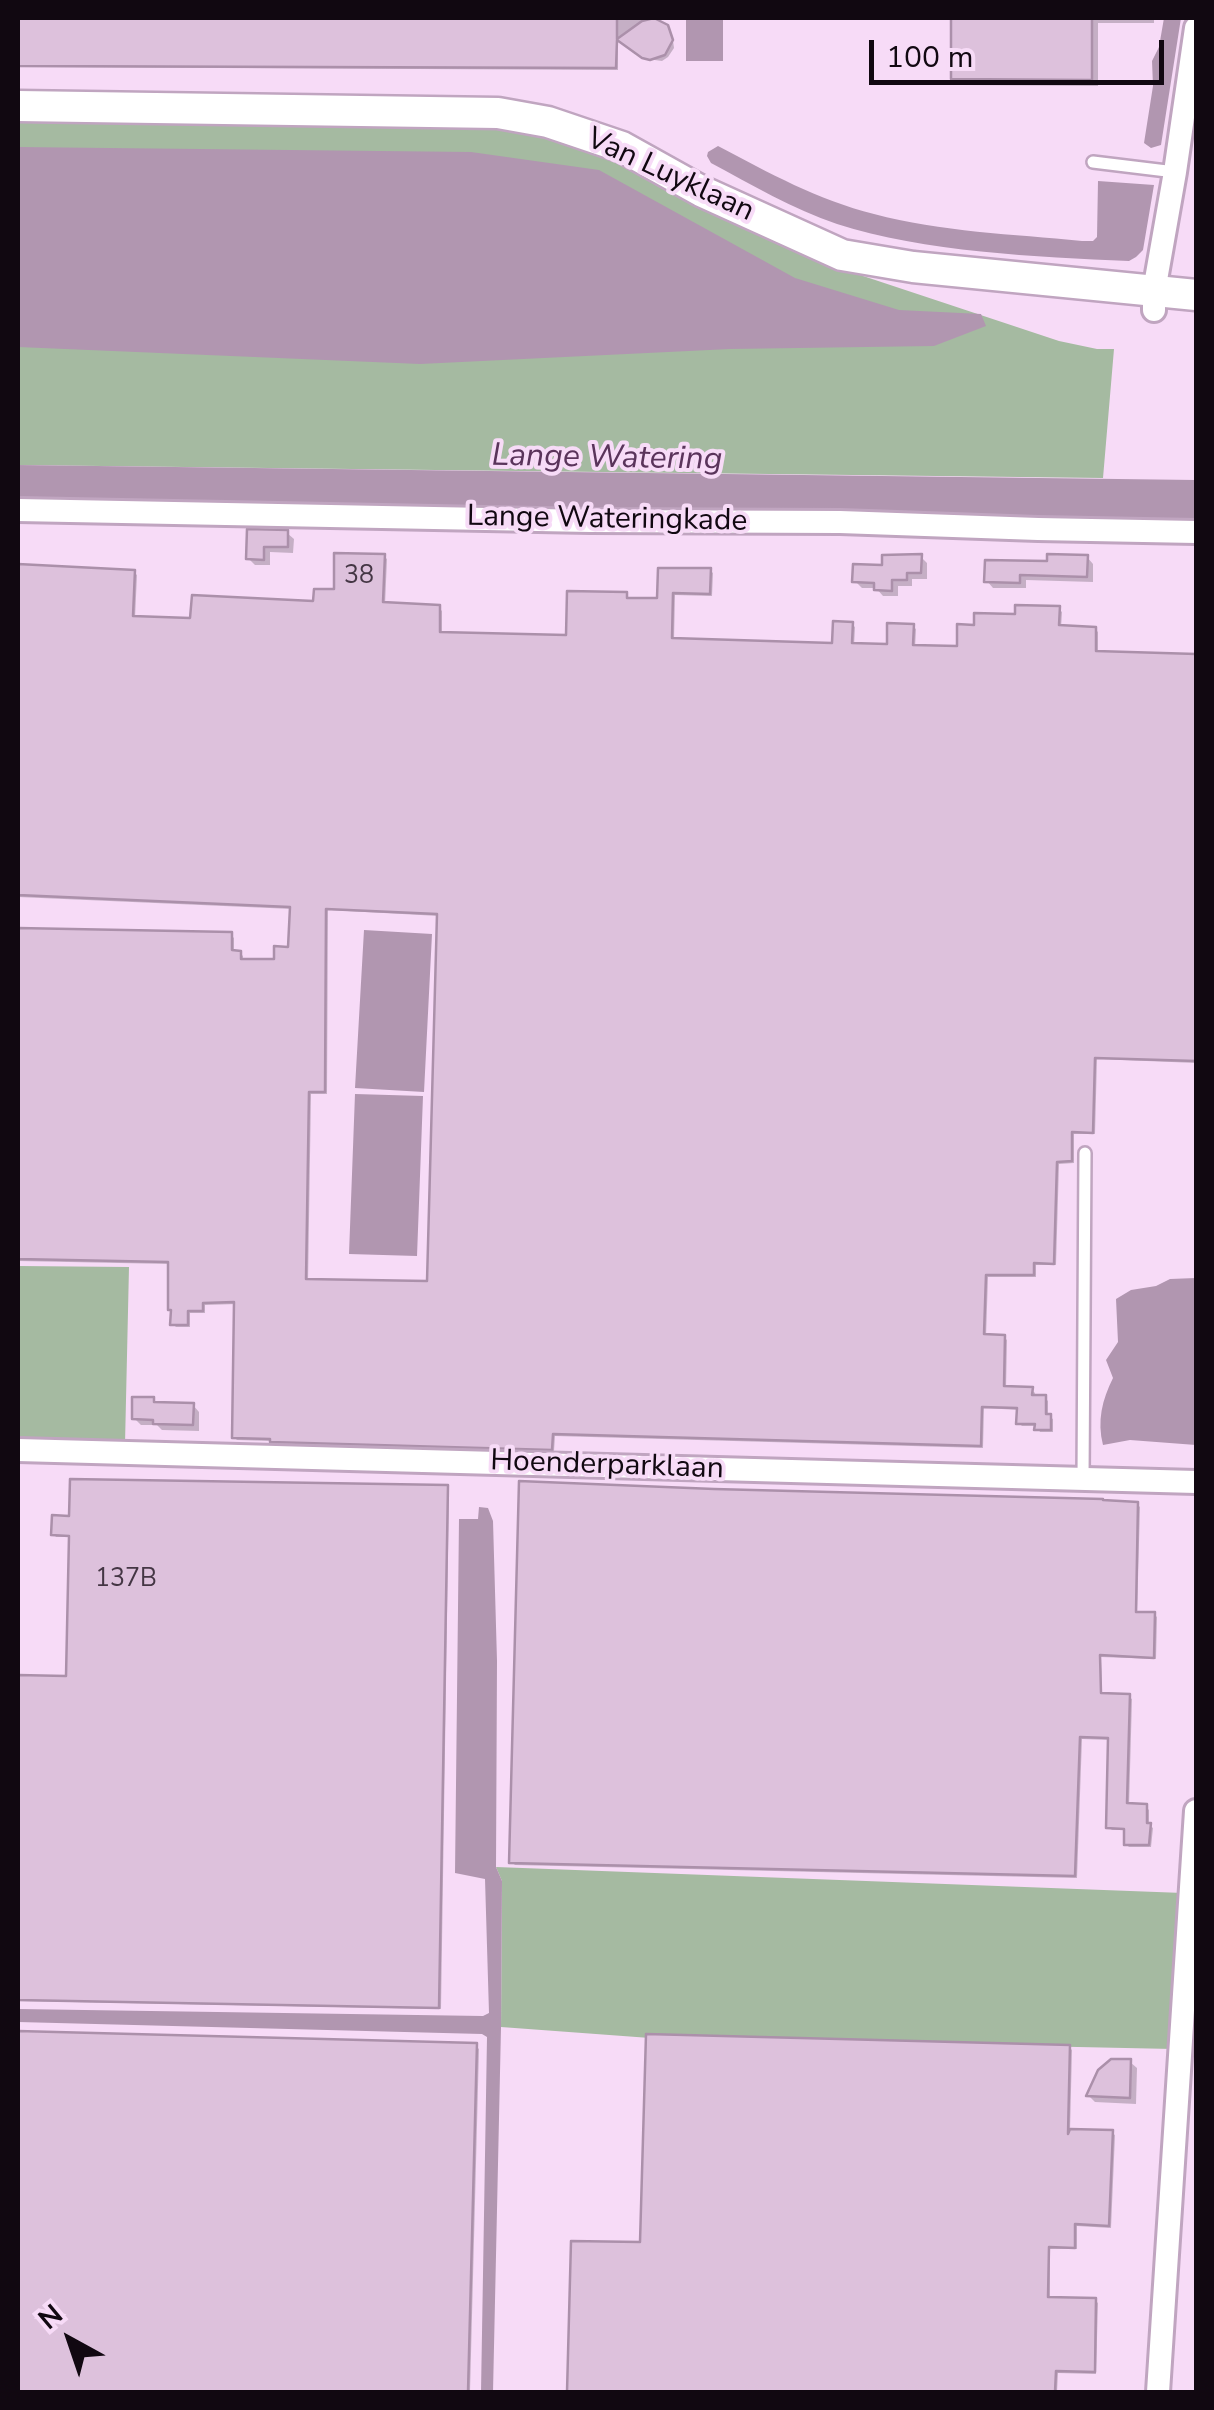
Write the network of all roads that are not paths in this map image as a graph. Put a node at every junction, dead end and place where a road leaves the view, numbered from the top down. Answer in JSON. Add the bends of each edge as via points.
{"nodes":[{"id":1,"x":1196,"y":28,"type":"edge"},
{"id":2,"x":18,"y":106,"type":"edge"},
{"id":3,"x":1183,"y":159,"type":"edge"},
{"id":4,"x":1094,"y":162,"type":"dead end"},
{"id":5,"x":1196,"y":294,"type":"edge"},
{"id":6,"x":1154,"y":301,"type":"junction"},
{"id":7,"x":18,"y":510,"type":"edge"},
{"id":8,"x":1196,"y":532,"type":"edge"},
{"id":9,"x":1086,"y":1152,"type":"dead end"},
{"id":10,"x":18,"y":1450,"type":"edge"},
{"id":11,"x":1083,"y":1479,"type":"junction"},
{"id":12,"x":1196,"y":1482,"type":"edge"},
{"id":13,"x":1196,"y":1811,"type":"edge"},
{"id":14,"x":1158,"y":2392,"type":"edge"}],
"edges":[{"from":1,"to":3,"type":"street"},
{"from":2,"to":6,"type":"street","name":"Van Luyklaan","via":[[498,113],[622,147],[701,191],[842,254]]},
{"from":3,"to":4,"type":"lane"},
{"from":3,"to":6,"type":"street"},
{"from":5,"to":6,"type":"street","name":"Van Luyklaan"},
{"from":7,"to":8,"type":"street","name":"Lange Wateringkade"},
{"from":9,"to":11,"type":"lane"},
{"from":10,"to":11,"type":"street","name":"Hoenderparklaan"},
{"from":11,"to":12,"type":"street","name":"Hoenderparklaan"},
{"from":13,"to":14,"type":"street"}]}
